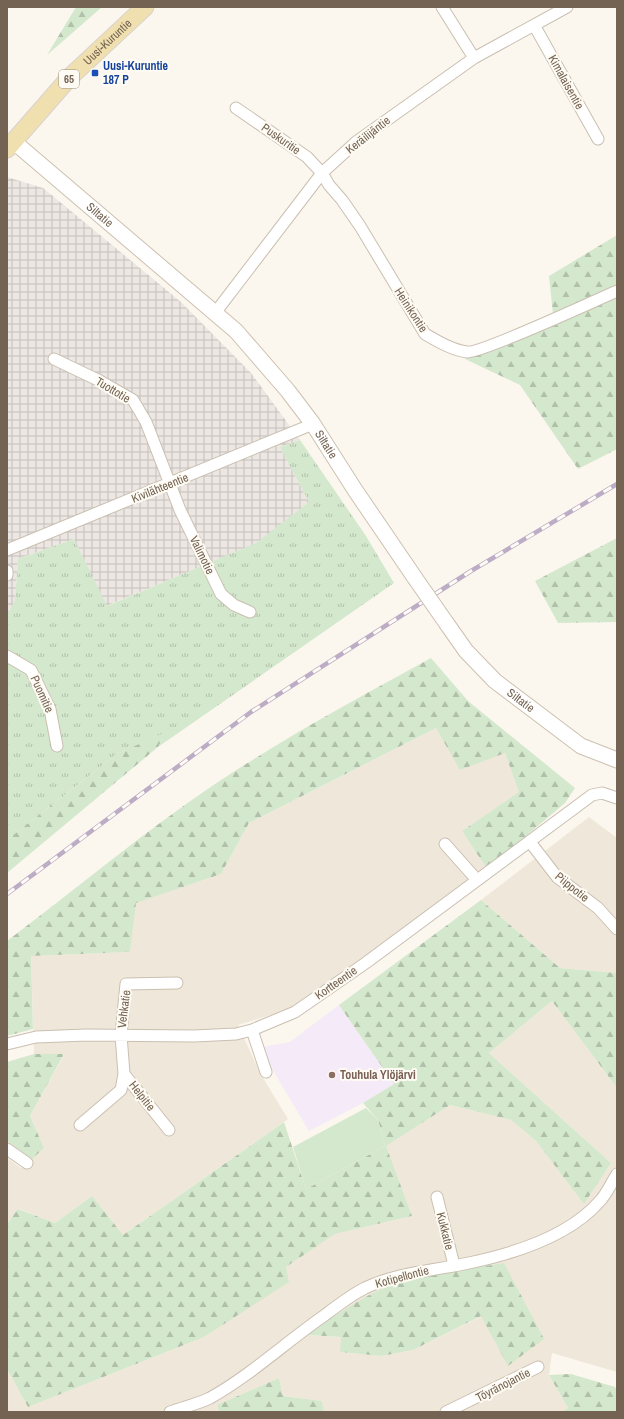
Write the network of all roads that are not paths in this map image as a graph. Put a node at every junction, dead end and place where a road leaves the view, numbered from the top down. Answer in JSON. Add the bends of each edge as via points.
{"nodes":[{"id":1,"x":145,"y":7,"type":"edge"},
{"id":2,"x":442,"y":7,"type":"edge"},
{"id":3,"x":567,"y":7,"type":"edge"},
{"id":4,"x":534,"y":25,"type":"junction"},
{"id":5,"x":474,"y":58,"type":"junction"},
{"id":6,"x":236,"y":108,"type":"dead end"},
{"id":7,"x":598,"y":139,"type":"dead end"},
{"id":8,"x":10,"y":145,"type":"edge"},
{"id":9,"x":322,"y":173,"type":"junction"},
{"id":10,"x":617,"y":291,"type":"edge"},
{"id":11,"x":215,"y":313,"type":"junction"},
{"id":12,"x":54,"y":358,"type":"dead end"},
{"id":13,"x":313,"y":424,"type":"junction"},
{"id":14,"x":170,"y":484,"type":"junction"},
{"id":15,"x":7,"y":550,"type":"edge"},
{"id":16,"x":7,"y":571,"type":"edge"},
{"id":17,"x":7,"y":575,"type":"edge"},
{"id":18,"x":250,"y":612,"type":"dead end"},
{"id":19,"x":7,"y":656,"type":"edge"},
{"id":20,"x":57,"y":746,"type":"dead end"},
{"id":21,"x":617,"y":760,"type":"edge"},
{"id":22,"x":617,"y":798,"type":"edge"},
{"id":23,"x":530,"y":842,"type":"junction"},
{"id":24,"x":445,"y":844,"type":"dead end"},
{"id":25,"x":477,"y":880,"type":"junction"},
{"id":26,"x":617,"y":930,"type":"edge"},
{"id":27,"x":177,"y":983,"type":"dead end"},
{"id":28,"x":252,"y":1030,"type":"junction"},
{"id":29,"x":121,"y":1035,"type":"junction"},
{"id":30,"x":7,"y":1044,"type":"edge"},
{"id":31,"x":266,"y":1072,"type":"dead end"},
{"id":32,"x":124,"y":1074,"type":"junction"},
{"id":33,"x":80,"y":1125,"type":"dead end"},
{"id":34,"x":168,"y":1130,"type":"dead end"},
{"id":35,"x":7,"y":1149,"type":"edge"},
{"id":36,"x":27,"y":1163,"type":"dead end"},
{"id":37,"x":617,"y":1174,"type":"edge"},
{"id":38,"x":437,"y":1197,"type":"dead end"},
{"id":39,"x":454,"y":1266,"type":"junction"},
{"id":40,"x":538,"y":1367,"type":"dead end"},
{"id":41,"x":170,"y":1412,"type":"edge"},
{"id":42,"x":446,"y":1412,"type":"edge"}],
"edges":[{"from":1,"to":8,"type":"main road","name":"Uusi-Kuruntie","number":"65","via":[[70,77]]},
{"from":2,"to":5,"type":"street"},
{"from":3,"to":4,"type":"street","name":"Keräilijäntie"},
{"from":4,"to":5,"type":"street","name":"Keräilijäntie"},
{"from":4,"to":7,"type":"street","name":"Kimalaisentie"},
{"from":5,"to":9,"type":"street","name":"Keräilijäntie","via":[[356,142]]},
{"from":6,"to":9,"type":"street","name":"Puskuritie","via":[[307,157]]},
{"from":8,"to":11,"type":"main road","name":"Siltatie"},
{"from":9,"to":10,"type":"street","name":"Heinikontie","via":[[360,226],[425,334],[441,343],[468,353]]},
{"from":9,"to":11,"type":"street","name":"Keräilijäntie"},
{"from":11,"to":13,"type":"main road","name":"Siltatie","via":[[236,331],[268,367]]},
{"from":12,"to":14,"type":"street","name":"Tuottotie","via":[[133,400],[146,422]]},
{"from":13,"to":14,"type":"street","name":"Kivilähteentie"},
{"from":13,"to":21,"type":"main road","name":"Siltatie","bridge":true,"via":[[359,497],[466,651],[495,681],[581,746]]},
{"from":14,"to":15,"type":"street","name":"Kivilähteentie"},
{"from":14,"to":18,"type":"street","name":"Valimotie","via":[[221,594],[234,605]]},
{"from":16,"to":17,"type":"street"},
{"from":19,"to":20,"type":"street","name":"Puomitie","via":[[31,670],[50,709]]},
{"from":22,"to":23,"type":"street","name":"Kortteentie","via":[[602,793],[592,794]]},
{"from":23,"to":25,"type":"street","name":"Kortteentie"},
{"from":23,"to":26,"type":"street","name":"Piippotie","via":[[557,877],[598,908]]},
{"from":24,"to":25,"type":"street"},
{"from":25,"to":28,"type":"street","name":"Kortteentie","via":[[295,1012]]},
{"from":27,"to":29,"type":"street","name":"Vehkatie","via":[[126,984]]},
{"from":28,"to":29,"type":"street","name":"Kortteentie","via":[[236,1034],[194,1036]]},
{"from":28,"to":31,"type":"street"},
{"from":29,"to":30,"type":"street","name":"Kortteentie","via":[[36,1037]]},
{"from":29,"to":32,"type":"street","name":"Helpitie"},
{"from":32,"to":33,"type":"street","via":[[121,1090]]},
{"from":32,"to":34,"type":"street","name":"Helpitie"},
{"from":35,"to":36,"type":"street"},
{"from":37,"to":39,"type":"street","name":"Kotipellontie","via":[[600,1201],[581,1218],[544,1240],[507,1253]]},
{"from":38,"to":39,"type":"street","name":"Kukkatie"},
{"from":39,"to":41,"type":"street","name":"Kotipellontie","via":[[419,1271],[384,1280],[364,1289],[309,1326],[237,1381],[208,1398]]},
{"from":40,"to":42,"type":"street","name":"Töyränojantie"}]}
